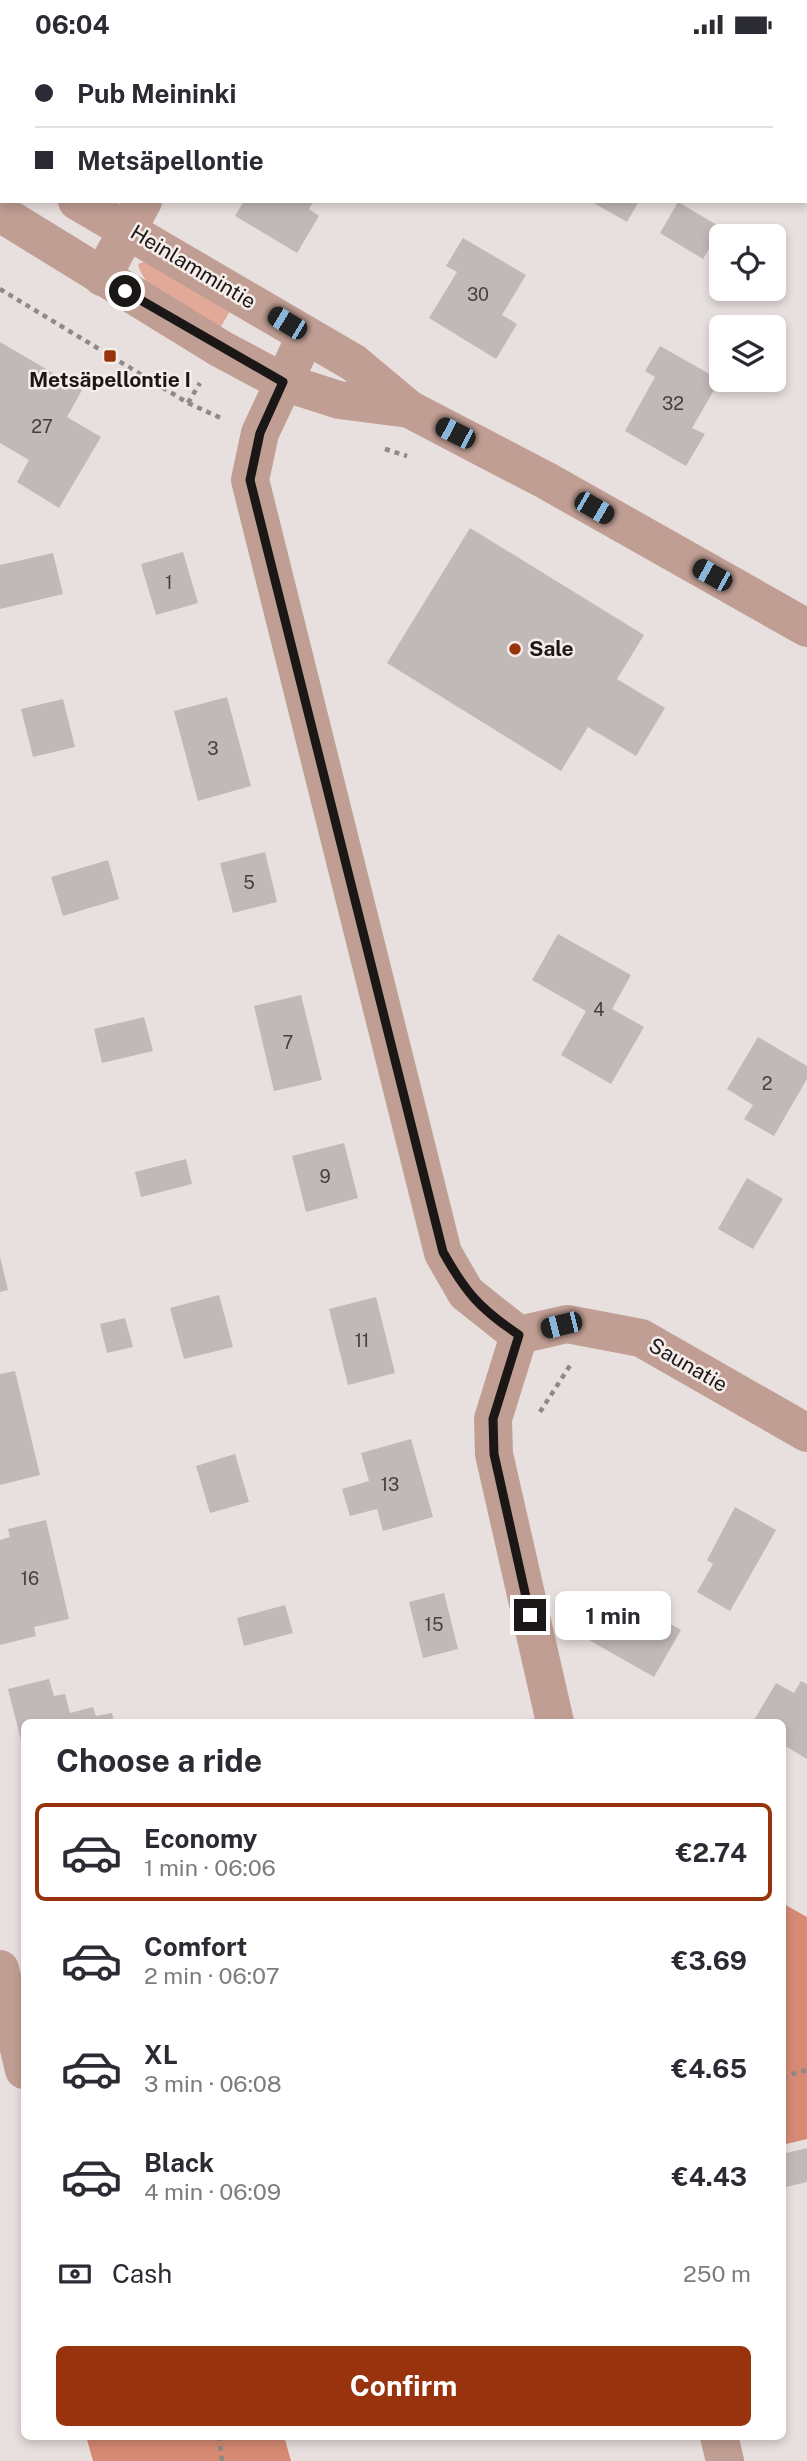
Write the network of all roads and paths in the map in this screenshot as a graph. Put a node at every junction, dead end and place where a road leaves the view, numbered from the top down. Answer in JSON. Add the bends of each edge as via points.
{"nodes":[{"id":1,"x":86,"y":203,"type":"edge"},
{"id":2,"x":0,"y":213,"type":"edge"},
{"id":3,"x":135,"y":215,"type":"edge"},
{"id":4,"x":102,"y":277,"type":"junction"},
{"id":5,"x":0,"y":289,"type":"edge"},
{"id":6,"x":306,"y":335,"type":"junction"},
{"id":7,"x":283,"y":382,"type":"junction"},
{"id":8,"x":409,"y":409,"type":"junction"},
{"id":9,"x":260,"y":433,"type":"junction"},
{"id":10,"x":379,"y":447,"type":"dead end"},
{"id":11,"x":418,"y":460,"type":"dead end"},
{"id":12,"x":807,"y":628,"type":"edge"},
{"id":13,"x":519,"y":1335,"type":"junction"},
{"id":14,"x":807,"y":1433,"type":"edge"},
{"id":15,"x":554,"y":1719,"type":"edge"},
{"id":16,"x":0,"y":1969,"type":"edge"},
{"id":17,"x":21,"y":2057,"type":"edge"},
{"id":18,"x":807,"y":2070,"type":"edge"},
{"id":19,"x":786,"y":2076,"type":"edge"},
{"id":20,"x":219,"y":2440,"type":"edge"},
{"id":21,"x":720,"y":2440,"type":"edge"},
{"id":22,"x":222,"y":2461,"type":"edge"},
{"id":23,"x":725,"y":2461,"type":"edge"}],
"edges":[{"from":1,"to":3,"type":"street","name":"Heinlammintie"},
{"from":2,"to":4,"type":"street","name":"Heinlammintie"},
{"from":3,"to":4,"type":"street"},
{"from":3,"to":6,"type":"street","name":"Heinlammintie"},
{"from":4,"to":7,"type":"street","name":"Heinlammintie"},
{"from":5,"to":9,"type":"path","via":[[200,410]]},
{"from":6,"to":7,"type":"street"},
{"from":6,"to":8,"type":"street","name":"Heinlammintie","via":[[354,363]]},
{"from":7,"to":8,"type":"street","name":"Heinlammintie","via":[[339,400]]},
{"from":7,"to":9,"type":"street"},
{"from":8,"to":12,"type":"street","name":"Heinlammintie"},
{"from":9,"to":13,"type":"street","via":[[250,480],[443,1252],[466,1293]]},
{"from":10,"to":11,"type":"path"},
{"from":13,"to":14,"type":"street","name":"Saunatie","via":[[567,1324],[641,1338]]},
{"from":13,"to":15,"type":"street","via":[[493,1419],[494,1454]]},
{"from":16,"to":17,"type":"street"},
{"from":18,"to":19,"type":"path"},
{"from":20,"to":22,"type":"path"},
{"from":21,"to":23,"type":"street"}]}
